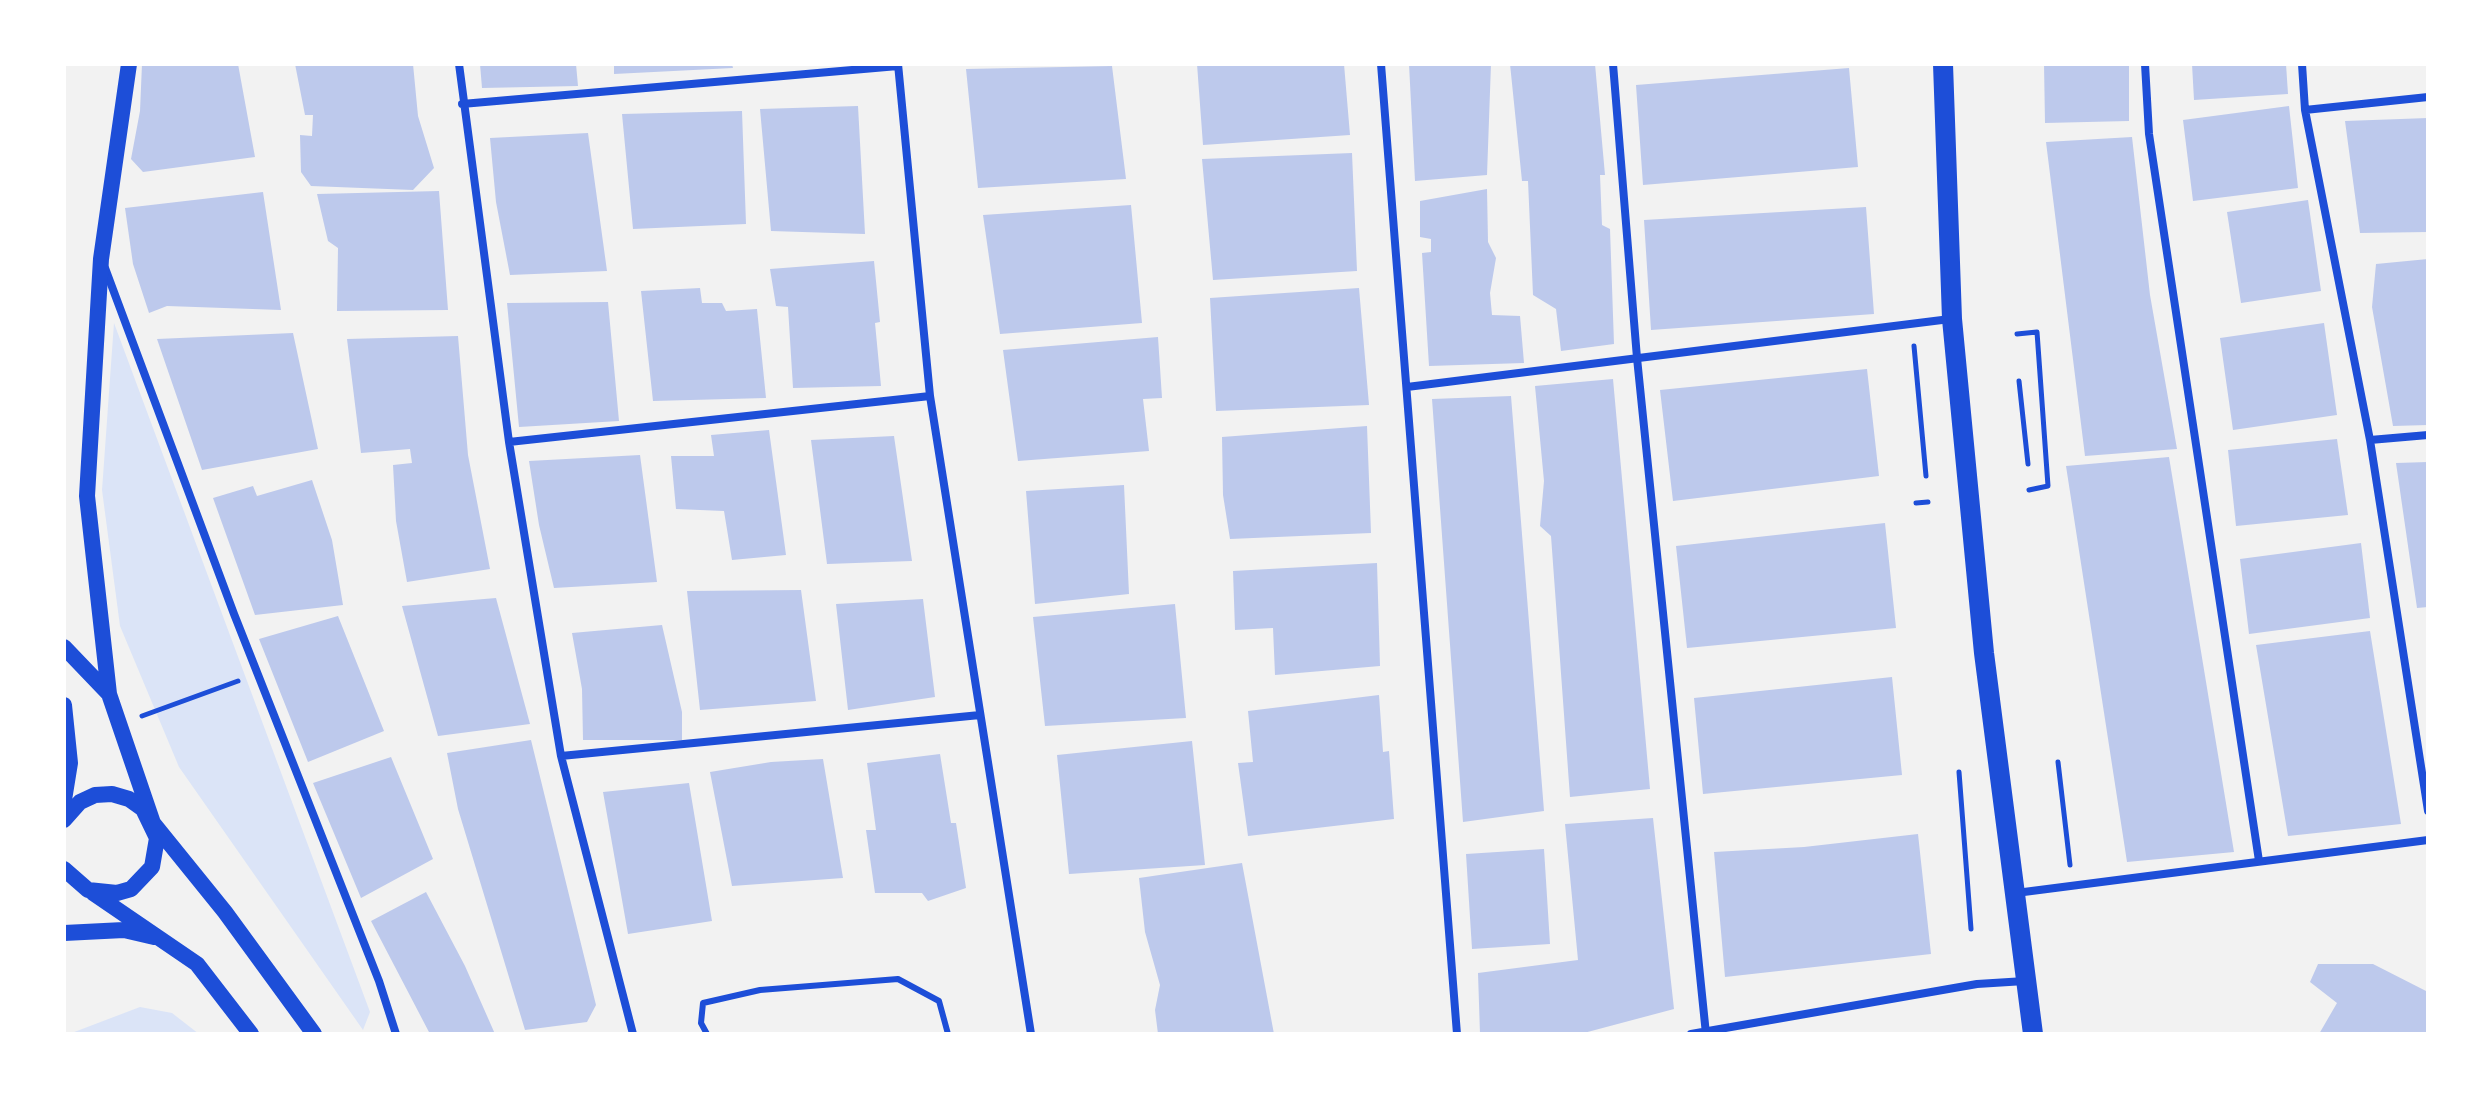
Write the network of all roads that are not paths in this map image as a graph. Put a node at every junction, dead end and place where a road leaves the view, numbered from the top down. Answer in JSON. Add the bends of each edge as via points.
{"nodes":[{"id":1,"x":129,"y":64,"type":"edge"},
{"id":2,"x":459,"y":64,"type":"edge"},
{"id":3,"x":1381,"y":64,"type":"edge"},
{"id":4,"x":1613,"y":64,"type":"edge"},
{"id":5,"x":1943,"y":64,"type":"edge"},
{"id":6,"x":2145,"y":64,"type":"edge"},
{"id":7,"x":2302,"y":64,"type":"edge"},
{"id":8,"x":898,"y":65,"type":"edge"},
{"id":9,"x":2428,"y":97,"type":"edge"},
{"id":10,"x":462,"y":104,"type":"junction"},
{"id":11,"x":2305,"y":110,"type":"junction"},
{"id":12,"x":101,"y":259,"type":"junction"},
{"id":13,"x":1952,"y":319,"type":"junction"},
{"id":14,"x":1637,"y":358,"type":"junction"},
{"id":15,"x":1407,"y":387,"type":"junction"},
{"id":16,"x":930,"y":396,"type":"junction"},
{"id":17,"x":2428,"y":435,"type":"edge"},
{"id":18,"x":2370,"y":440,"type":"junction"},
{"id":19,"x":509,"y":442,"type":"junction"},
{"id":20,"x":64,"y":647,"type":"edge"},
{"id":21,"x":109,"y":694,"type":"junction"},
{"id":22,"x":64,"y":705,"type":"edge"},
{"id":23,"x":980,"y":715,"type":"junction"},
{"id":24,"x":561,"y":756,"type":"junction"},
{"id":25,"x":64,"y":800,"type":"edge"},
{"id":26,"x":2428,"y":811,"type":"edge"},
{"id":27,"x":64,"y":820,"type":"edge"},
{"id":28,"x":153,"y":823,"type":"junction"},
{"id":29,"x":2428,"y":840,"type":"edge"},
{"id":30,"x":2259,"y":861,"type":"junction"},
{"id":31,"x":64,"y":869,"type":"edge"},
{"id":32,"x":88,"y":890,"type":"junction"},
{"id":33,"x":2016,"y":893,"type":"junction"},
{"id":34,"x":64,"y":894,"type":"edge"},
{"id":35,"x":64,"y":933,"type":"edge"},
{"id":36,"x":165,"y":939,"type":"junction"},
{"id":37,"x":2026,"y":981,"type":"junction"},
{"id":38,"x":1706,"y":1033,"type":"edge"},
{"id":39,"x":251,"y":1034,"type":"edge"},
{"id":40,"x":314,"y":1034,"type":"edge"},
{"id":41,"x":396,"y":1034,"type":"edge"},
{"id":42,"x":633,"y":1034,"type":"edge"},
{"id":43,"x":707,"y":1034,"type":"edge"},
{"id":44,"x":948,"y":1034,"type":"edge"},
{"id":45,"x":1031,"y":1034,"type":"edge"},
{"id":46,"x":1457,"y":1034,"type":"edge"},
{"id":47,"x":1691,"y":1034,"type":"edge"},
{"id":48,"x":2033,"y":1034,"type":"edge"}],
"edges":[{"from":1,"to":12,"type":"main road"},
{"from":2,"to":10,"type":"street"},
{"from":3,"to":15,"type":"street"},
{"from":4,"to":14,"type":"street"},
{"from":5,"to":13,"type":"main road"},
{"from":6,"to":30,"type":"street","via":[[2149,134]]},
{"from":7,"to":11,"type":"street"},
{"from":8,"to":10,"type":"street"},
{"from":8,"to":16,"type":"street"},
{"from":9,"to":11,"type":"street"},
{"from":10,"to":19,"type":"street"},
{"from":11,"to":18,"type":"street"},
{"from":12,"to":21,"type":"main road","via":[[87,496]]},
{"from":12,"to":41,"type":"street"},
{"from":13,"to":14,"type":"street"},
{"from":13,"to":33,"type":"main road","via":[[1984,653]]},
{"from":14,"to":15,"type":"street"},
{"from":14,"to":38,"type":"street"},
{"from":15,"to":46,"type":"street"},
{"from":16,"to":19,"type":"street"},
{"from":16,"to":23,"type":"street"},
{"from":17,"to":18,"type":"street"},
{"from":18,"to":26,"type":"street"},
{"from":19,"to":24,"type":"street"},
{"from":20,"to":21,"type":"main road"},
{"from":21,"to":28,"type":"main road"},
{"from":22,"to":25,"type":"main road","via":[[70,763]]},
{"from":23,"to":24,"type":"street"},
{"from":23,"to":45,"type":"street"},
{"from":24,"to":42,"type":"street"},
{"from":27,"to":28,"type":"main road","via":[[80,802],[112,794],[136,804]]},
{"from":28,"to":32,"type":"main road","via":[[156,853],[143,879],[117,893]]},
{"from":28,"to":40,"type":"main road"},
{"from":29,"to":30,"type":"street"},
{"from":30,"to":33,"type":"street"},
{"from":31,"to":32,"type":"main road"},
{"from":32,"to":34,"type":"main road"},
{"from":32,"to":36,"type":"main road"},
{"from":33,"to":37,"type":"main road"},
{"from":35,"to":36,"type":"main road","via":[[124,930]]},
{"from":36,"to":39,"type":"main road","via":[[197,964]]},
{"from":37,"to":38,"type":"street","via":[[1977,984]]},
{"from":37,"to":48,"type":"main road"},
{"from":38,"to":47,"type":"street"},
{"from":43,"to":44,"type":"lane","via":[[701,1023],[703,1003],[760,990],[898,979],[939,1001]]}]}
